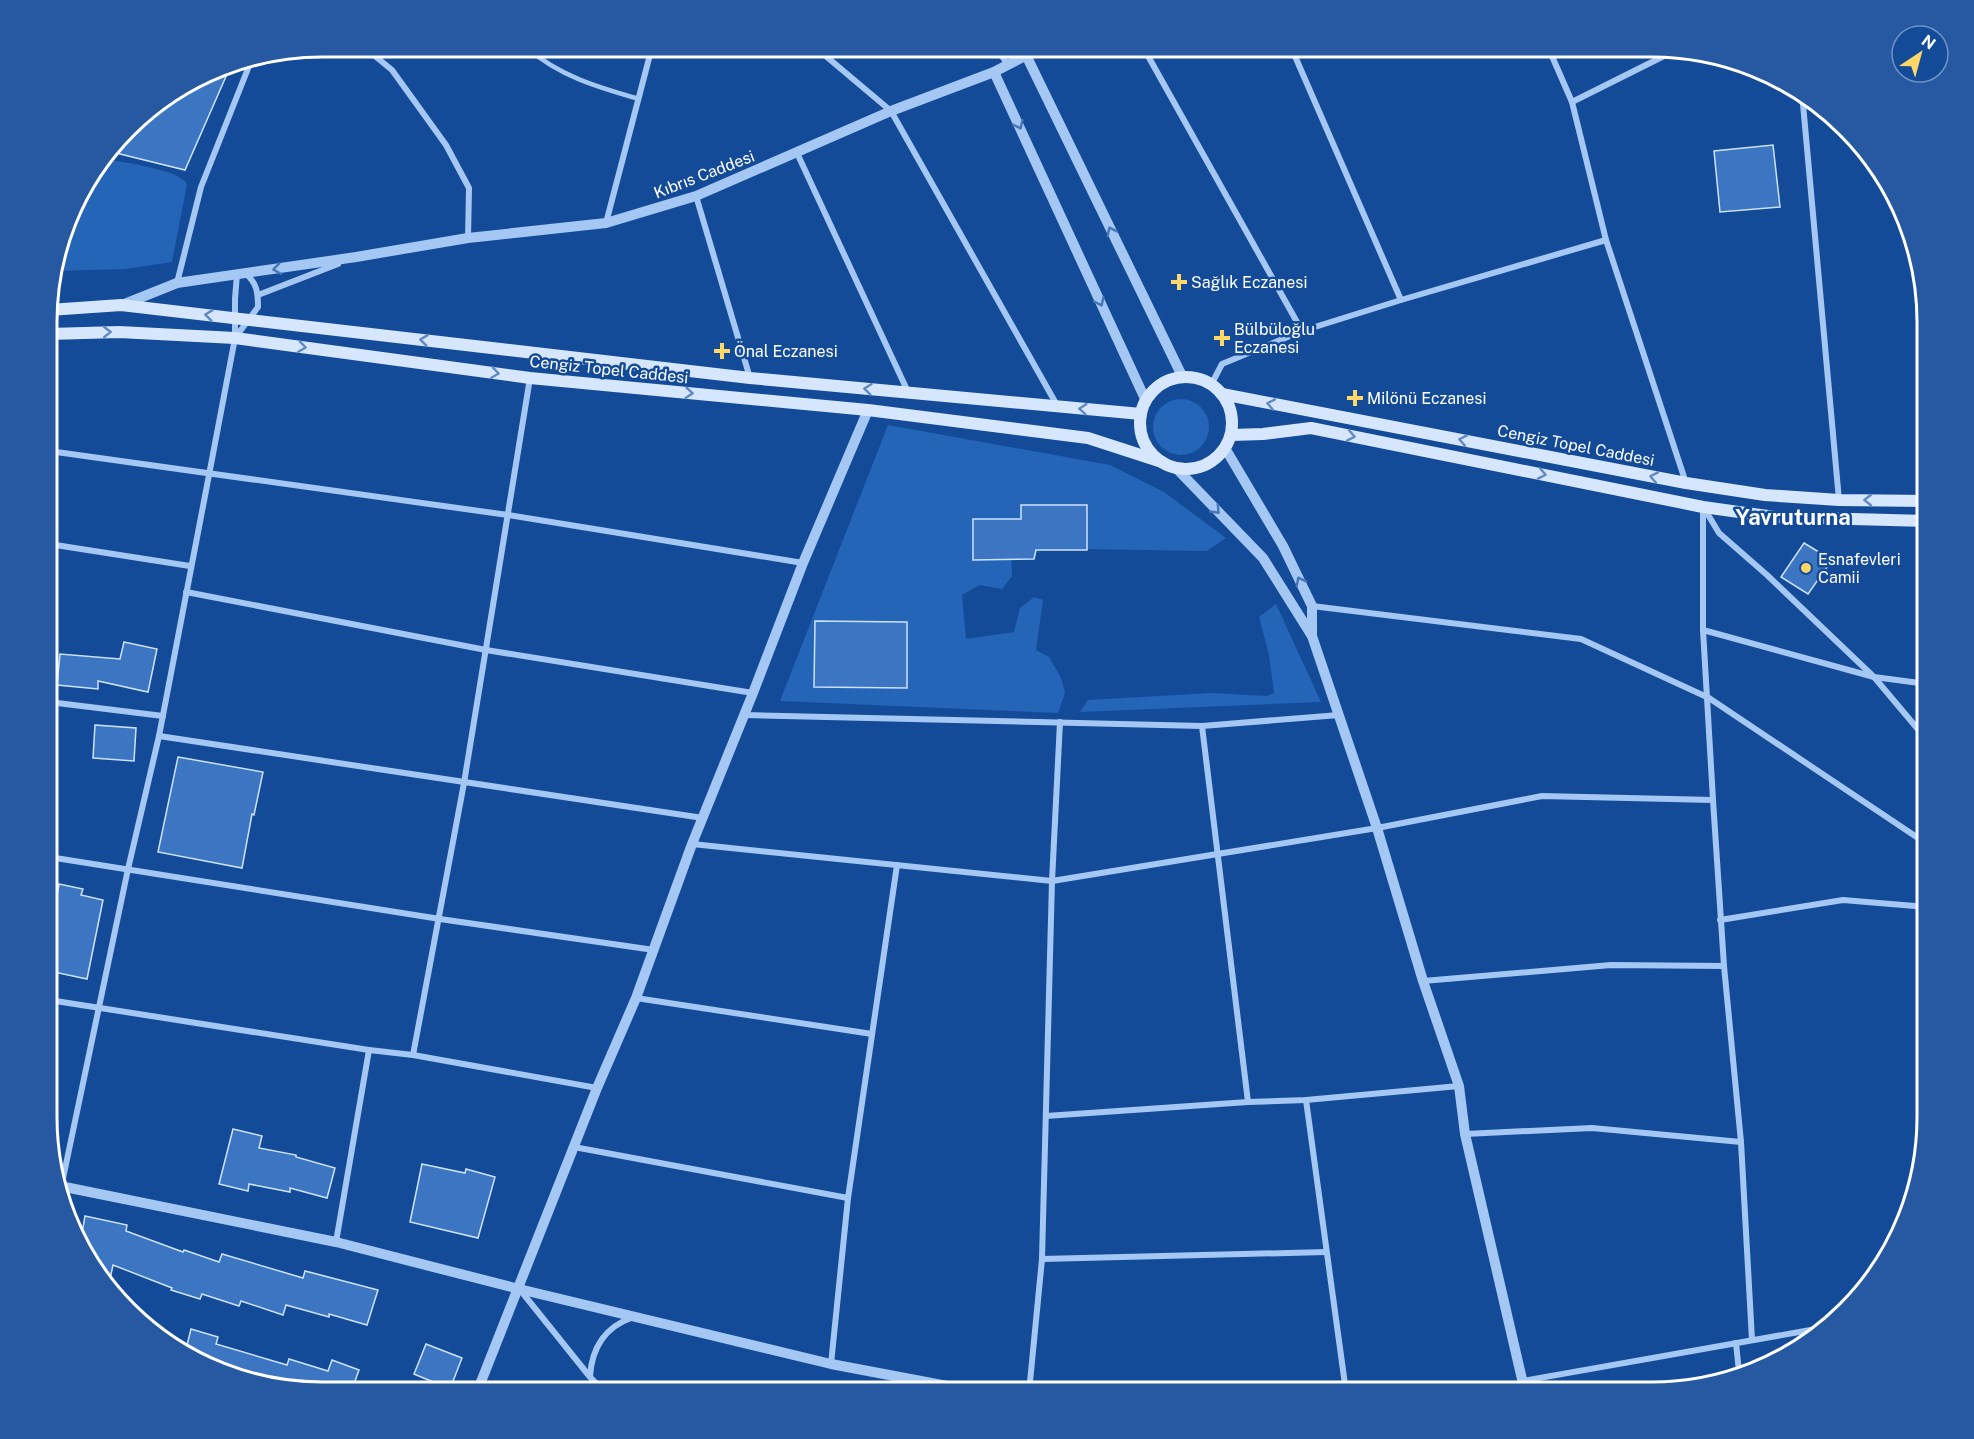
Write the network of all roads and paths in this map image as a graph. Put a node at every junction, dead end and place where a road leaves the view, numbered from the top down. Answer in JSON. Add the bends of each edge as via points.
{"nodes":[{"id":1,"x":377,"y":57,"type":"edge"},
{"id":2,"x":540,"y":57,"type":"edge"},
{"id":3,"x":650,"y":57,"type":"edge"},
{"id":4,"x":827,"y":57,"type":"edge"},
{"id":5,"x":1003,"y":57,"type":"edge"},
{"id":6,"x":1022,"y":57,"type":"edge"},
{"id":7,"x":1027,"y":57,"type":"edge"},
{"id":8,"x":1149,"y":57,"type":"edge"},
{"id":9,"x":1295,"y":57,"type":"edge"},
{"id":10,"x":1552,"y":57,"type":"edge"},
{"id":11,"x":1661,"y":58,"type":"edge"},
{"id":12,"x":1008,"y":65,"type":"junction"},
{"id":13,"x":248,"y":67,"type":"edge"},
{"id":14,"x":994,"y":72,"type":"junction"},
{"id":15,"x":639,"y":99,"type":"junction"},
{"id":16,"x":1572,"y":102,"type":"junction"},
{"id":17,"x":1803,"y":105,"type":"edge"},
{"id":18,"x":891,"y":111,"type":"junction"},
{"id":19,"x":797,"y":153,"type":"junction"},
{"id":20,"x":696,"y":196,"type":"junction"},
{"id":21,"x":606,"y":223,"type":"junction"},
{"id":22,"x":468,"y":238,"type":"junction"},
{"id":23,"x":1606,"y":240,"type":"junction"},
{"id":24,"x":356,"y":257,"type":"junction"},
{"id":25,"x":242,"y":274,"type":"junction"},
{"id":26,"x":177,"y":283,"type":"junction"},
{"id":27,"x":258,"y":295,"type":"junction"},
{"id":28,"x":1401,"y":300,"type":"junction"},
{"id":29,"x":122,"y":305,"type":"junction"},
{"id":30,"x":58,"y":309,"type":"edge"},
{"id":31,"x":235,"y":318,"type":"junction"},
{"id":32,"x":249,"y":321,"type":"junction"},
{"id":33,"x":1302,"y":331,"type":"junction"},
{"id":34,"x":57,"y":334,"type":"edge"},
{"id":35,"x":235,"y":338,"type":"junction"},
{"id":36,"x":530,"y":378,"type":"junction"},
{"id":37,"x":750,"y":378,"type":"junction"},
{"id":38,"x":1183,"y":378,"type":"junction"},
{"id":39,"x":1211,"y":385,"type":"junction"},
{"id":40,"x":909,"y":393,"type":"junction"},
{"id":41,"x":1222,"y":394,"type":"junction"},
{"id":42,"x":1146,"y":401,"type":"junction"},
{"id":43,"x":1058,"y":408,"type":"junction"},
{"id":44,"x":868,"y":410,"type":"junction"},
{"id":45,"x":1142,"y":414,"type":"junction"},
{"id":46,"x":1231,"y":435,"type":"junction"},
{"id":47,"x":1225,"y":448,"type":"junction"},
{"id":48,"x":57,"y":452,"type":"edge"},
{"id":49,"x":1162,"y":462,"type":"junction"},
{"id":50,"x":1176,"y":468,"type":"junction"},
{"id":51,"x":209,"y":475,"type":"junction"},
{"id":52,"x":1686,"y":483,"type":"junction"},
{"id":53,"x":1839,"y":500,"type":"junction"},
{"id":54,"x":1917,"y":501,"type":"edge"},
{"id":55,"x":1703,"y":507,"type":"junction"},
{"id":56,"x":508,"y":515,"type":"junction"},
{"id":57,"x":1917,"y":521,"type":"edge"},
{"id":58,"x":57,"y":545,"type":"edge"},
{"id":59,"x":802,"y":563,"type":"junction"},
{"id":60,"x":190,"y":566,"type":"junction"},
{"id":61,"x":186,"y":592,"type":"junction"},
{"id":62,"x":1312,"y":606,"type":"junction"},
{"id":63,"x":1703,"y":630,"type":"junction"},
{"id":64,"x":1312,"y":636,"type":"junction"},
{"id":65,"x":486,"y":650,"type":"junction"},
{"id":66,"x":1874,"y":677,"type":"junction"},
{"id":67,"x":1917,"y":683,"type":"edge"},
{"id":68,"x":753,"y":693,"type":"junction"},
{"id":69,"x":1708,"y":698,"type":"junction"},
{"id":70,"x":57,"y":703,"type":"edge"},
{"id":71,"x":1339,"y":714,"type":"junction"},
{"id":72,"x":744,"y":715,"type":"junction"},
{"id":73,"x":162,"y":716,"type":"junction"},
{"id":74,"x":1060,"y":723,"type":"junction"},
{"id":75,"x":1202,"y":726,"type":"junction"},
{"id":76,"x":1917,"y":728,"type":"edge"},
{"id":77,"x":159,"y":735,"type":"junction"},
{"id":78,"x":464,"y":783,"type":"junction"},
{"id":79,"x":1713,"y":800,"type":"junction"},
{"id":80,"x":703,"y":818,"type":"junction"},
{"id":81,"x":1377,"y":828,"type":"junction"},
{"id":82,"x":1917,"y":837,"type":"edge"},
{"id":83,"x":692,"y":844,"type":"junction"},
{"id":84,"x":1218,"y":853,"type":"junction"},
{"id":85,"x":57,"y":858,"type":"edge"},
{"id":86,"x":897,"y":865,"type":"junction"},
{"id":87,"x":128,"y":869,"type":"junction"},
{"id":88,"x":1052,"y":881,"type":"junction"},
{"id":89,"x":1917,"y":906,"type":"edge"},
{"id":90,"x":440,"y":920,"type":"junction"},
{"id":91,"x":1720,"y":920,"type":"junction"},
{"id":92,"x":654,"y":950,"type":"junction"},
{"id":93,"x":1724,"y":966,"type":"junction"},
{"id":94,"x":1423,"y":981,"type":"junction"},
{"id":95,"x":636,"y":998,"type":"junction"},
{"id":96,"x":57,"y":1001,"type":"edge"},
{"id":97,"x":98,"y":1008,"type":"junction"},
{"id":98,"x":872,"y":1034,"type":"junction"},
{"id":99,"x":369,"y":1050,"type":"junction"},
{"id":100,"x":413,"y":1055,"type":"junction"},
{"id":101,"x":1459,"y":1086,"type":"junction"},
{"id":102,"x":597,"y":1088,"type":"junction"},
{"id":103,"x":1306,"y":1100,"type":"junction"},
{"id":104,"x":1248,"y":1102,"type":"junction"},
{"id":105,"x":1046,"y":1116,"type":"junction"},
{"id":106,"x":1465,"y":1134,"type":"junction"},
{"id":107,"x":1741,"y":1142,"type":"junction"},
{"id":108,"x":574,"y":1147,"type":"junction"},
{"id":109,"x":63,"y":1175,"type":"edge"},
{"id":110,"x":67,"y":1188,"type":"edge"},
{"id":111,"x":848,"y":1198,"type":"junction"},
{"id":112,"x":336,"y":1242,"type":"junction"},
{"id":113,"x":1326,"y":1252,"type":"junction"},
{"id":114,"x":1042,"y":1259,"type":"junction"},
{"id":115,"x":519,"y":1289,"type":"junction"},
{"id":116,"x":636,"y":1317,"type":"junction"},
{"id":117,"x":1808,"y":1330,"type":"edge"},
{"id":118,"x":1752,"y":1340,"type":"junction"},
{"id":119,"x":1736,"y":1343,"type":"junction"},
{"id":120,"x":831,"y":1364,"type":"junction"},
{"id":121,"x":1739,"y":1367,"type":"edge"},
{"id":122,"x":590,"y":1377,"type":"junction"},
{"id":123,"x":1523,"y":1381,"type":"joint"},
{"id":124,"x":481,"y":1382,"type":"edge"},
{"id":125,"x":595,"y":1382,"type":"edge"},
{"id":126,"x":926,"y":1382,"type":"edge"},
{"id":127,"x":1030,"y":1382,"type":"edge"},
{"id":128,"x":1345,"y":1382,"type":"edge"}],
"edges":[{"from":1,"to":22,"type":"street","via":[[392,70],[446,145],[469,188]]},
{"from":2,"to":15,"type":"lane","via":[[576,80]]},
{"from":3,"to":15,"type":"street"},
{"from":4,"to":18,"type":"street"},
{"from":5,"to":12,"type":"street"},
{"from":6,"to":12,"type":"street","name":"Kıbrıs Caddesi"},
{"from":38,"to":7,"type":"street","one_way":true},
{"from":8,"to":33,"type":"street"},
{"from":9,"to":28,"type":"street"},
{"from":10,"to":16,"type":"street"},
{"from":11,"to":16,"type":"street"},
{"from":12,"to":14,"type":"street","name":"Kıbrıs Caddesi"},
{"from":13,"to":26,"type":"street","via":[[201,187]]},
{"from":14,"to":18,"type":"street","name":"Kıbrıs Caddesi"},
{"from":14,"to":42,"type":"street","one_way":true},
{"from":15,"to":21,"type":"street"},
{"from":16,"to":23,"type":"street"},
{"from":17,"to":53,"type":"street"},
{"from":18,"to":19,"type":"street","name":"Kıbrıs Caddesi"},
{"from":18,"to":43,"type":"street"},
{"from":19,"to":20,"type":"street","name":"Kıbrıs Caddesi"},
{"from":19,"to":40,"type":"street"},
{"from":20,"to":21,"type":"street","name":"Kıbrıs Caddesi"},
{"from":20,"to":37,"type":"street"},
{"from":21,"to":22,"type":"street","name":"Kıbrıs Caddesi"},
{"from":22,"to":24,"type":"street","name":"Kıbrıs Caddesi"},
{"from":23,"to":28,"type":"street"},
{"from":23,"to":52,"type":"street"},
{"from":24,"to":25,"type":"street","name":"Kıbrıs Caddesi","one_way":true},
{"from":24,"to":27,"type":"street"},
{"from":25,"to":26,"type":"street","name":"Kıbrıs Caddesi"},
{"from":25,"to":27,"type":"street","via":[[253,279]]},
{"from":25,"to":31,"type":"street"},
{"from":26,"to":29,"type":"street","name":"Kıbrıs Caddesi"},
{"from":27,"to":32,"type":"street","via":[[258,307]]},
{"from":28,"to":33,"type":"street"},
{"from":29,"to":30,"type":"main road","name":"Cengiz Topel Caddesi"},
{"from":31,"to":29,"type":"main road","name":"Cengiz Topel Caddesi","one_way":true},
{"from":31,"to":32,"type":"main road","name":"Cengiz Topel Caddesi"},
{"from":31,"to":35,"type":"street"},
{"from":32,"to":35,"type":"street"},
{"from":37,"to":32,"type":"main road","name":"Cengiz Topel Caddesi","one_way":true},
{"from":33,"to":39,"type":"street","via":[[1222,364]]},
{"from":34,"to":35,"type":"main road","name":"Cengiz Topel Caddesi","one_way":true,"via":[[119,332]]},
{"from":35,"to":36,"type":"main road","name":"Cengiz Topel Caddesi","one_way":true},
{"from":35,"to":51,"type":"street"},
{"from":36,"to":44,"type":"main road","name":"Cengiz Topel Caddesi","one_way":true},
{"from":36,"to":56,"type":"street"},
{"from":40,"to":37,"type":"main road","name":"Cengiz Topel Caddesi","one_way":true},
{"from":38,"to":39,"type":"main road"},
{"from":38,"to":42,"type":"main road","via":[[1168,381]]},
{"from":39,"to":41,"type":"main road"},
{"from":40,"to":43,"type":"main road","name":"Cengiz Topel Caddesi"},
{"from":41,"to":46,"type":"main road","via":[[1229,406]]},
{"from":52,"to":41,"type":"main road","name":"Cengiz Topel Caddesi","one_way":true},
{"from":42,"to":45,"type":"main road"},
{"from":45,"to":43,"type":"main road","name":"Cengiz Topel Caddesi","one_way":true},
{"from":44,"to":49,"type":"main road","name":"Cengiz Topel Caddesi","via":[[1088,438]]},
{"from":44,"to":59,"type":"street"},
{"from":45,"to":49,"type":"main road","via":[[1144,442]]},
{"from":46,"to":47,"type":"main road"},
{"from":46,"to":55,"type":"main road","one_way":true,"via":[[1311,428]]},
{"from":47,"to":50,"type":"main road","via":[[1204,466]]},
{"from":62,"to":47,"type":"street","one_way":true,"via":[[1283,546]]},
{"from":48,"to":51,"type":"street"},
{"from":49,"to":50,"type":"main road"},
{"from":50,"to":64,"type":"street","one_way":true,"via":[[1263,558]]},
{"from":51,"to":56,"type":"street"},
{"from":51,"to":60,"type":"street"},
{"from":52,"to":53,"type":"main road","name":"Cengiz Topel Caddesi","via":[[1765,495]]},
{"from":54,"to":53,"type":"main road","name":"Cengiz Topel Caddesi","one_way":true},
{"from":55,"to":57,"type":"main road","via":[[1775,517]]},
{"from":55,"to":63,"type":"street"},
{"from":55,"to":66,"type":"street","via":[[1719,533]]},
{"from":56,"to":59,"type":"street"},
{"from":56,"to":65,"type":"street"},
{"from":58,"to":60,"type":"street"},
{"from":59,"to":68,"type":"street"},
{"from":60,"to":61,"type":"street"},
{"from":61,"to":65,"type":"street"},
{"from":61,"to":73,"type":"street"},
{"from":62,"to":64,"type":"street"},
{"from":62,"to":69,"type":"street","via":[[1581,639]]},
{"from":63,"to":66,"type":"street"},
{"from":63,"to":69,"type":"street"},
{"from":64,"to":71,"type":"street"},
{"from":65,"to":68,"type":"street"},
{"from":65,"to":78,"type":"street"},
{"from":66,"to":67,"type":"street"},
{"from":66,"to":76,"type":"street"},
{"from":68,"to":72,"type":"street"},
{"from":69,"to":79,"type":"street"},
{"from":69,"to":82,"type":"street"},
{"from":70,"to":73,"type":"street"},
{"from":71,"to":75,"type":"street"},
{"from":71,"to":81,"type":"street"},
{"from":72,"to":74,"type":"street"},
{"from":72,"to":80,"type":"street"},
{"from":73,"to":77,"type":"street"},
{"from":74,"to":75,"type":"street"},
{"from":74,"to":88,"type":"street"},
{"from":75,"to":84,"type":"street"},
{"from":77,"to":78,"type":"street"},
{"from":77,"to":87,"type":"street"},
{"from":78,"to":80,"type":"street"},
{"from":78,"to":90,"type":"street"},
{"from":79,"to":81,"type":"street","via":[[1542,796]]},
{"from":79,"to":91,"type":"street"},
{"from":80,"to":83,"type":"street"},
{"from":81,"to":84,"type":"street"},
{"from":81,"to":94,"type":"street"},
{"from":83,"to":86,"type":"street"},
{"from":83,"to":92,"type":"street"},
{"from":84,"to":88,"type":"street"},
{"from":84,"to":104,"type":"street"},
{"from":85,"to":87,"type":"street"},
{"from":86,"to":88,"type":"street"},
{"from":86,"to":98,"type":"street"},
{"from":87,"to":90,"type":"street"},
{"from":87,"to":97,"type":"street"},
{"from":88,"to":105,"type":"street"},
{"from":89,"to":91,"type":"street","via":[[1843,900]]},
{"from":90,"to":92,"type":"street"},
{"from":90,"to":100,"type":"street"},
{"from":91,"to":93,"type":"street"},
{"from":92,"to":95,"type":"street"},
{"from":93,"to":94,"type":"street","via":[[1611,965]]},
{"from":93,"to":107,"type":"street"},
{"from":94,"to":101,"type":"street"},
{"from":95,"to":98,"type":"street"},
{"from":95,"to":102,"type":"street"},
{"from":96,"to":97,"type":"street"},
{"from":97,"to":99,"type":"street"},
{"from":97,"to":109,"type":"street"},
{"from":98,"to":111,"type":"street"},
{"from":99,"to":100,"type":"street"},
{"from":99,"to":112,"type":"street"},
{"from":100,"to":102,"type":"street"},
{"from":101,"to":103,"type":"street"},
{"from":101,"to":106,"type":"street"},
{"from":102,"to":108,"type":"street"},
{"from":103,"to":104,"type":"street"},
{"from":103,"to":113,"type":"street"},
{"from":104,"to":105,"type":"street"},
{"from":105,"to":114,"type":"street"},
{"from":106,"to":107,"type":"street","via":[[1592,1128]]},
{"from":106,"to":123,"type":"street"},
{"from":107,"to":118,"type":"street"},
{"from":108,"to":111,"type":"street"},
{"from":108,"to":115,"type":"street"},
{"from":110,"to":112,"type":"street"},
{"from":111,"to":120,"type":"street"},
{"from":112,"to":115,"type":"street"},
{"from":113,"to":114,"type":"street"},
{"from":113,"to":128,"type":"street"},
{"from":114,"to":127,"type":"street"},
{"from":115,"to":116,"type":"street"},
{"from":115,"to":122,"type":"street"},
{"from":115,"to":124,"type":"street"},
{"from":116,"to":120,"type":"street"},
{"from":116,"to":122,"type":"street","via":[[610,1330],[600,1341],[593,1352]]},
{"from":117,"to":118,"type":"street"},
{"from":118,"to":119,"type":"street"},
{"from":119,"to":121,"type":"street"},
{"from":119,"to":123,"type":"street"},
{"from":120,"to":126,"type":"street"},
{"from":122,"to":125,"type":"street"}]}
